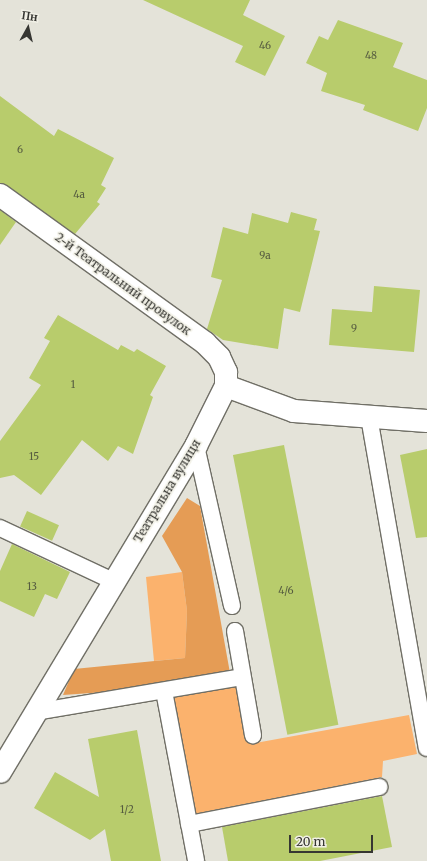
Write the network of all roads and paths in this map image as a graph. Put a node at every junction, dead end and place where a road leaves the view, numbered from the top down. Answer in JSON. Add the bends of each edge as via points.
{"nodes":[{"id":1,"x":0,"y":195,"type":"edge"},
{"id":2,"x":226,"y":386,"type":"junction"},
{"id":3,"x":369,"y":417,"type":"junction"},
{"id":4,"x":427,"y":421,"type":"edge"},
{"id":5,"x":196,"y":446,"type":"junction"},
{"id":6,"x":0,"y":528,"type":"edge"},
{"id":7,"x":113,"y":580,"type":"junction"},
{"id":8,"x":232,"y":606,"type":"dead end"},
{"id":9,"x":235,"y":631,"type":"dead end"},
{"id":10,"x":242,"y":676,"type":"junction"},
{"id":11,"x":164,"y":691,"type":"junction"},
{"id":12,"x":36,"y":712,"type":"junction"},
{"id":13,"x":253,"y":735,"type":"dead end"},
{"id":14,"x":427,"y":748,"type":"edge"},
{"id":15,"x":0,"y":772,"type":"edge"},
{"id":16,"x":379,"y":787,"type":"dead end"},
{"id":17,"x":189,"y":824,"type":"junction"},
{"id":18,"x":196,"y":861,"type":"edge"}],
"edges":[{"from":1,"to":2,"type":"street","name":"2-й Театральний провулок","via":[[206,343],[220,357],[226,372]]},
{"from":2,"to":3,"type":"street","via":[[294,411]]},
{"from":2,"to":5,"type":"street","name":"Театральна вулиця"},
{"from":3,"to":4,"type":"street"},
{"from":3,"to":14,"type":"lane"},
{"from":5,"to":7,"type":"street","name":"Театральна вулиця"},
{"from":5,"to":8,"type":"lane"},
{"from":6,"to":7,"type":"lane"},
{"from":7,"to":12,"type":"street","name":"Театральна вулиця"},
{"from":9,"to":10,"type":"lane"},
{"from":10,"to":11,"type":"lane"},
{"from":10,"to":13,"type":"lane"},
{"from":11,"to":12,"type":"lane"},
{"from":11,"to":17,"type":"lane"},
{"from":12,"to":15,"type":"street","name":"Театральна вулиця"},
{"from":16,"to":17,"type":"lane"},
{"from":17,"to":18,"type":"lane"}]}
